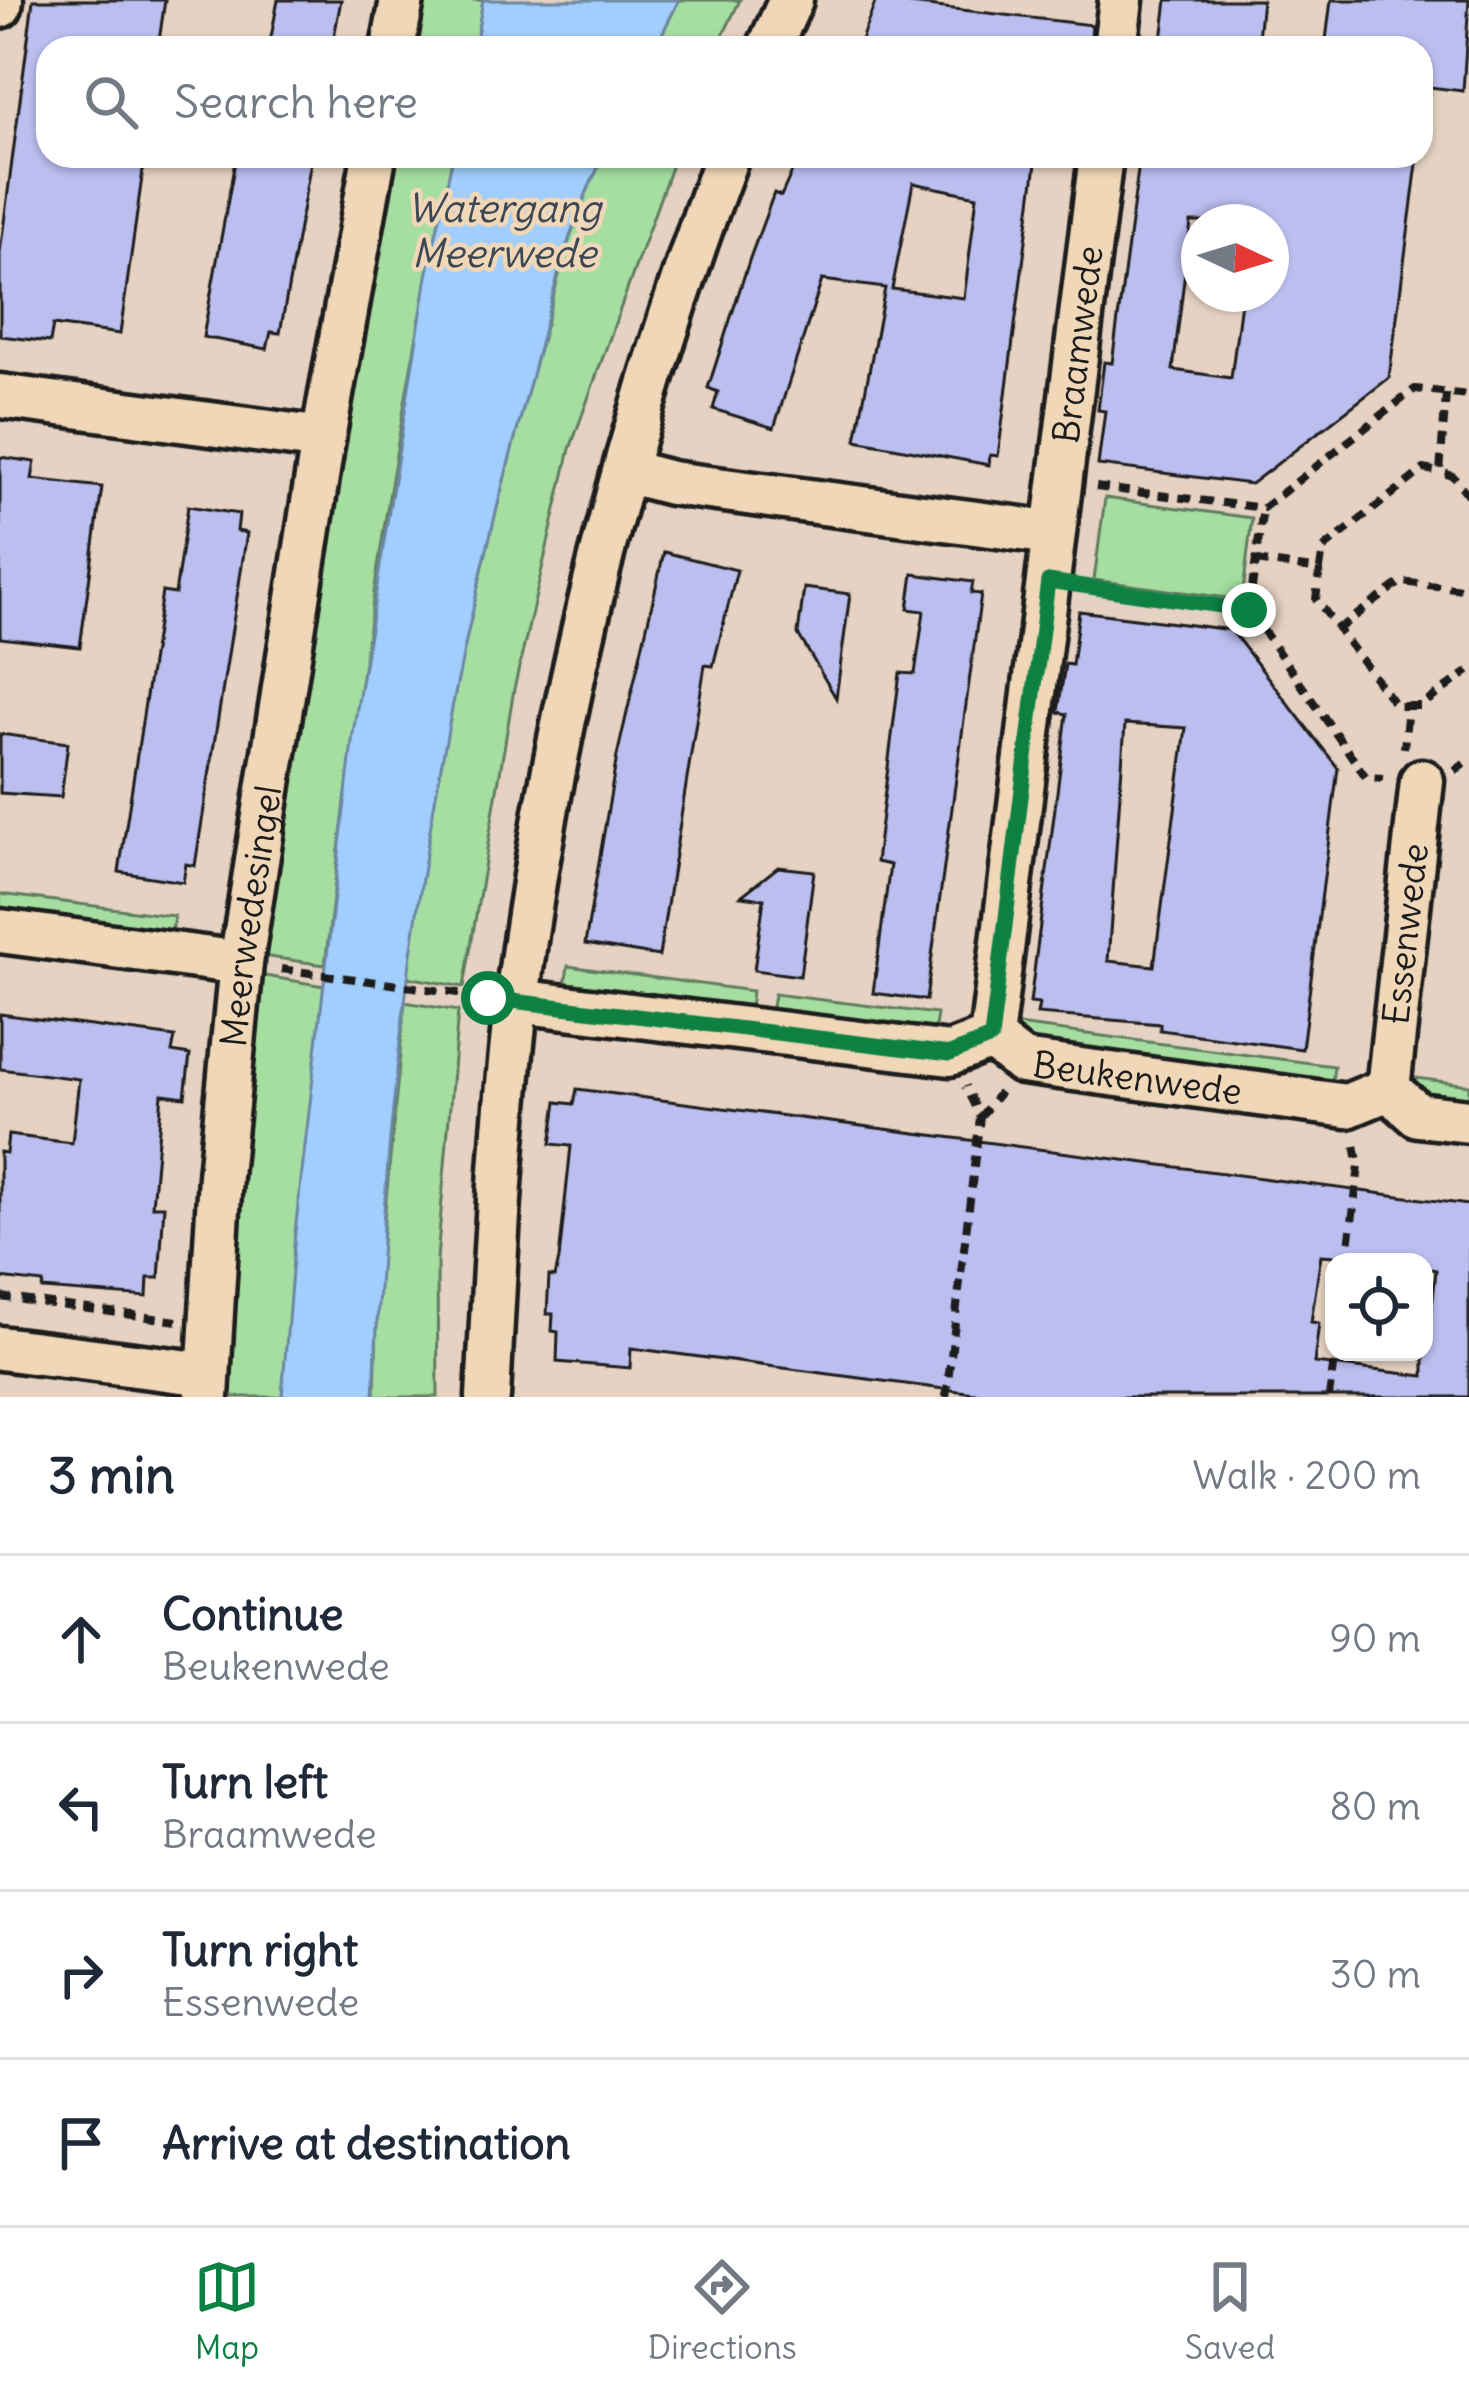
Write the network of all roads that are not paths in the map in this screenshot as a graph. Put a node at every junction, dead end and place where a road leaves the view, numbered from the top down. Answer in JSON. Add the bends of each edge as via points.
{"nodes":[{"id":1,"x":402,"y":0,"type":"edge"},
{"id":2,"x":791,"y":0,"type":"edge"},
{"id":3,"x":1121,"y":0,"type":"edge"},
{"id":4,"x":395,"y":36,"type":"edge"},
{"id":5,"x":775,"y":36,"type":"edge"},
{"id":6,"x":1116,"y":36,"type":"edge"},
{"id":7,"x":372,"y":168,"type":"edge"},
{"id":8,"x":723,"y":168,"type":"edge"},
{"id":9,"x":1099,"y":168,"type":"edge"},
{"id":10,"x":0,"y":396,"type":"edge"},
{"id":11,"x":323,"y":439,"type":"junction"},
{"id":12,"x":625,"y":471,"type":"junction"},
{"id":13,"x":1052,"y":533,"type":"junction"},
{"id":14,"x":1412,"y":780,"type":"road end"},
{"id":15,"x":0,"y":931,"type":"edge"},
{"id":16,"x":241,"y":963,"type":"junction"},
{"id":17,"x":517,"y":1001,"type":"junction"},
{"id":18,"x":991,"y":1038,"type":"junction"},
{"id":19,"x":1388,"y":1089,"type":"junction"},
{"id":20,"x":1469,"y":1121,"type":"edge"},
{"id":21,"x":0,"y":1348,"type":"edge"},
{"id":22,"x":207,"y":1386,"type":"edge"},
{"id":23,"x":488,"y":1397,"type":"edge"}],
"edges":[{"from":1,"to":4,"type":"street"},
{"from":2,"to":5,"type":"street"},
{"from":3,"to":6,"type":"street"},
{"from":7,"to":11,"type":"street","name":"Meerwedesingel"},
{"from":8,"to":12,"type":"street"},
{"from":9,"to":13,"type":"street","name":"Braamwede"},
{"from":10,"to":11,"type":"street"},
{"from":11,"to":16,"type":"street","name":"Meerwedesingel"},
{"from":12,"to":13,"type":"street"},
{"from":12,"to":17,"type":"street","via":[[544,825]]},
{"from":13,"to":18,"type":"street","name":"Braamwede"},
{"from":14,"to":19,"type":"street","name":"Essenwede"},
{"from":15,"to":16,"type":"street"},
{"from":16,"to":22,"type":"street","name":"Meerwedesingel"},
{"from":17,"to":18,"type":"street","name":"Beukenwede","via":[[950,1054]]},
{"from":17,"to":23,"type":"street"},
{"from":18,"to":19,"type":"street","name":"Beukenwede","via":[[1022,1062],[1347,1106]]},
{"from":19,"to":20,"type":"street","via":[[1418,1114]]},
{"from":21,"to":22,"type":"street"}]}
